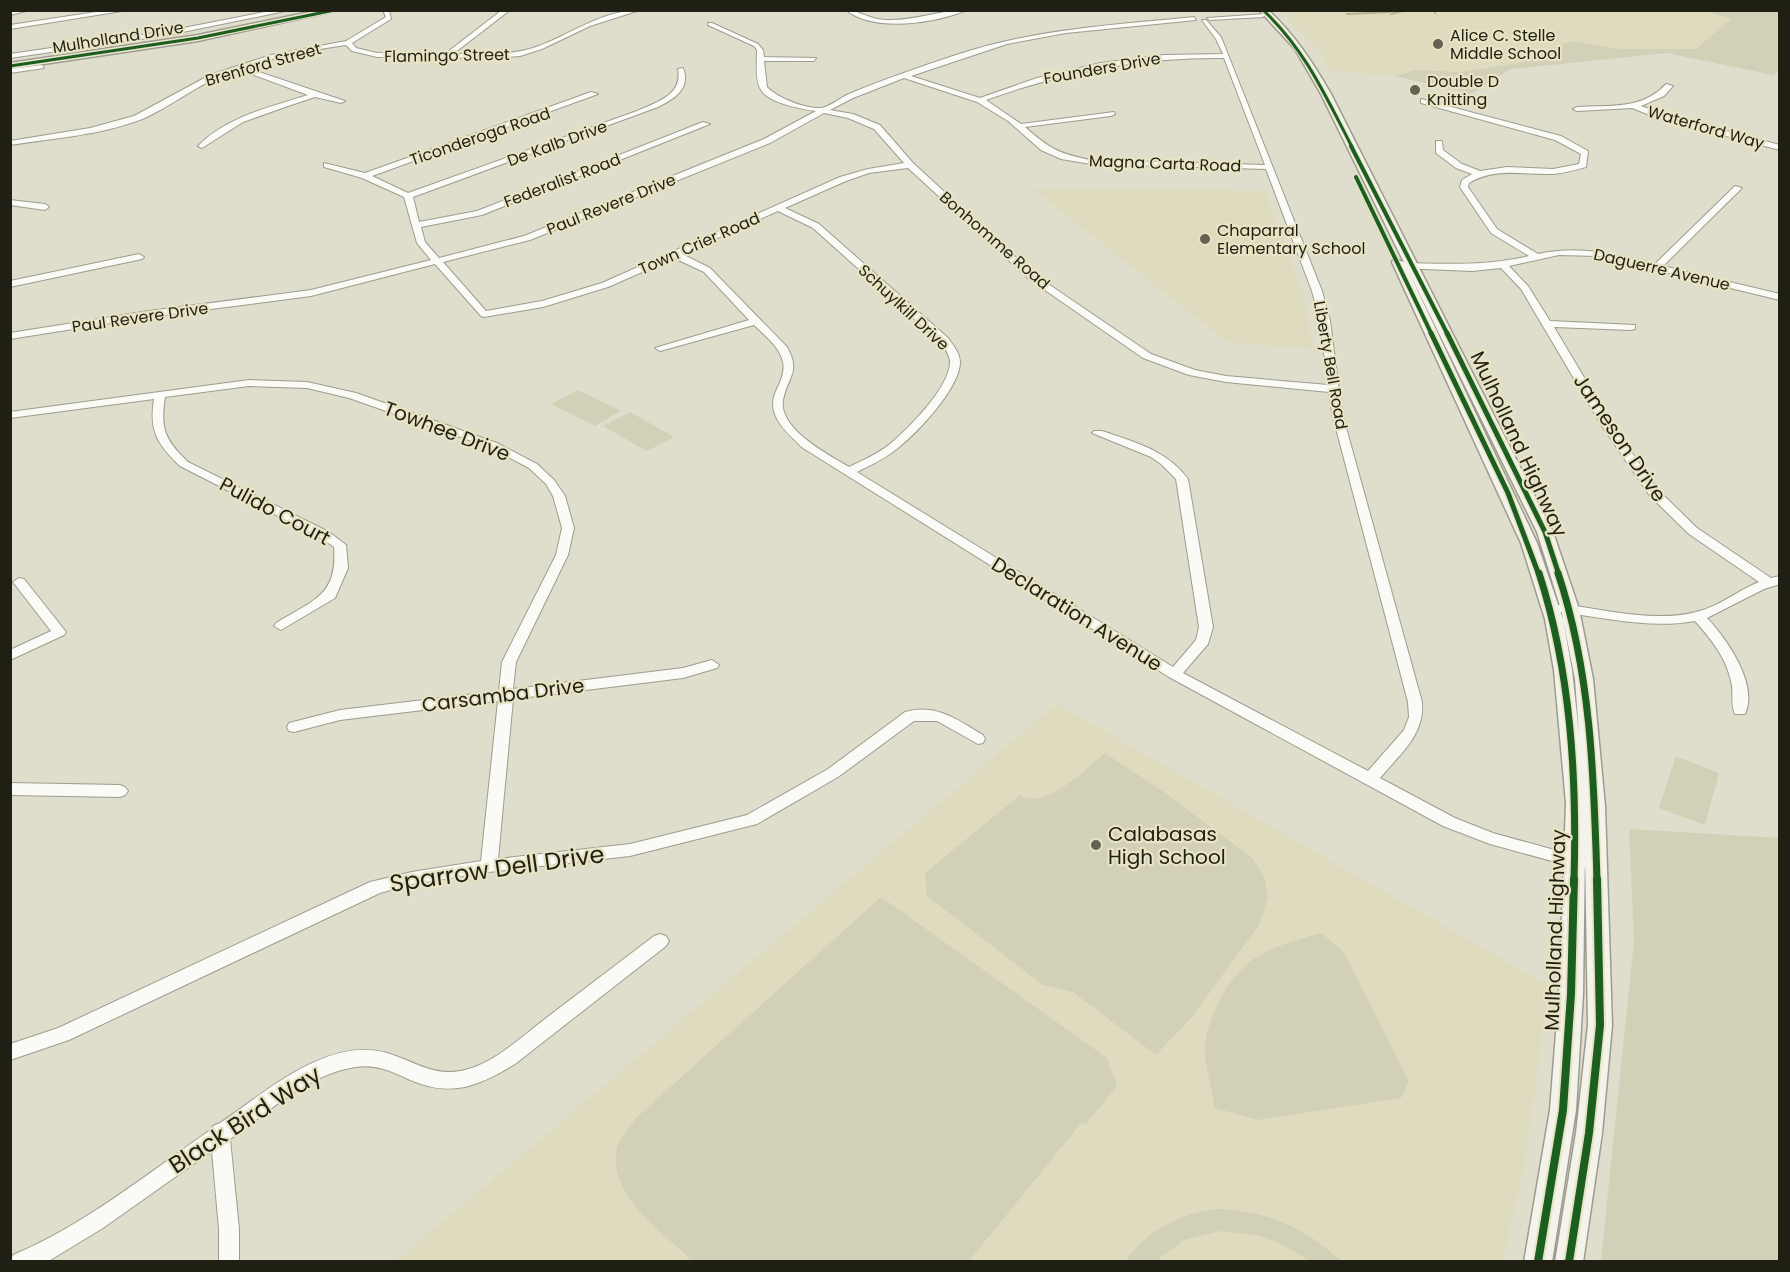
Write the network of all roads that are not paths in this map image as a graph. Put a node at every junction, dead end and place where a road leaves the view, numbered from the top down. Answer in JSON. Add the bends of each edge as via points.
{"nodes":[{"id":1,"x":27,"y":10,"type":"edge"},
{"id":2,"x":125,"y":10,"type":"edge"},
{"id":3,"x":287,"y":10,"type":"edge"},
{"id":4,"x":310,"y":10,"type":"edge"},
{"id":5,"x":335,"y":10,"type":"edge"},
{"id":6,"x":386,"y":10,"type":"edge"},
{"id":7,"x":507,"y":10,"type":"edge"},
{"id":8,"x":637,"y":10,"type":"edge"},
{"id":9,"x":964,"y":10,"type":"edge"},
{"id":10,"x":10,"y":13,"type":"edge"},
{"id":11,"x":851,"y":13,"type":"edge"},
{"id":12,"x":1259,"y":13,"type":"edge"},
{"id":13,"x":1200,"y":17,"type":"edge"},
{"id":14,"x":710,"y":24,"type":"dead end"},
{"id":15,"x":10,"y":27,"type":"edge"},
{"id":16,"x":348,"y":43,"type":"junction"},
{"id":17,"x":10,"y":56,"type":"edge"},
{"id":18,"x":446,"y":56,"type":"junction"},
{"id":19,"x":1227,"y":56,"type":"junction"},
{"id":20,"x":761,"y":59,"type":"junction"},
{"id":21,"x":814,"y":59,"type":"dead end"},
{"id":22,"x":10,"y":61,"type":"edge"},
{"id":23,"x":10,"y":66,"type":"edge"},
{"id":24,"x":42,"y":67,"type":"dead end"},
{"id":25,"x":240,"y":68,"type":"junction"},
{"id":26,"x":681,"y":69,"type":"dead end"},
{"id":27,"x":10,"y":72,"type":"edge"},
{"id":28,"x":904,"y":76,"type":"junction"},
{"id":29,"x":1669,"y":86,"type":"dead end"},
{"id":30,"x":594,"y":94,"type":"dead end"},
{"id":31,"x":315,"y":95,"type":"junction"},
{"id":32,"x":341,"y":100,"type":"dead end"},
{"id":33,"x":980,"y":100,"type":"junction"},
{"id":34,"x":1424,"y":101,"type":"dead end"},
{"id":35,"x":1632,"y":105,"type":"junction"},
{"id":36,"x":1577,"y":110,"type":"dead end"},
{"id":37,"x":823,"y":111,"type":"junction"},
{"id":38,"x":1111,"y":114,"type":"dead end"},
{"id":39,"x":706,"y":124,"type":"dead end"},
{"id":40,"x":1019,"y":126,"type":"junction"},
{"id":41,"x":10,"y":142,"type":"edge"},
{"id":42,"x":1439,"y":143,"type":"dead end"},
{"id":43,"x":202,"y":146,"type":"dead end"},
{"id":44,"x":1779,"y":148,"type":"edge"},
{"id":45,"x":327,"y":165,"type":"dead end"},
{"id":46,"x":910,"y":165,"type":"junction"},
{"id":47,"x":1267,"y":167,"type":"junction"},
{"id":48,"x":1477,"y":173,"type":"junction"},
{"id":49,"x":365,"y":176,"type":"junction"},
{"id":50,"x":1737,"y":188,"type":"dead end"},
{"id":51,"x":408,"y":196,"type":"junction"},
{"id":52,"x":10,"y":202,"type":"edge"},
{"id":53,"x":45,"y":207,"type":"dead end"},
{"id":54,"x":778,"y":208,"type":"junction"},
{"id":55,"x":416,"y":225,"type":"junction"},
{"id":56,"x":674,"y":254,"type":"junction"},
{"id":57,"x":1535,"y":256,"type":"junction"},
{"id":58,"x":140,"y":257,"type":"dead end"},
{"id":59,"x":436,"y":262,"type":"junction"},
{"id":60,"x":1503,"y":265,"type":"junction"},
{"id":61,"x":1407,"y":266,"type":"junction"},
{"id":62,"x":1658,"y":266,"type":"junction"},
{"id":63,"x":10,"y":284,"type":"edge"},
{"id":64,"x":1779,"y":297,"type":"edge"},
{"id":65,"x":756,"y":321,"type":"junction"},
{"id":66,"x":1547,"y":324,"type":"junction"},
{"id":67,"x":1631,"y":327,"type":"dead end"},
{"id":68,"x":10,"y":336,"type":"edge"},
{"id":69,"x":660,"y":348,"type":"dead end"},
{"id":70,"x":1332,"y":388,"type":"junction"},
{"id":71,"x":160,"y":394,"type":"junction"},
{"id":72,"x":10,"y":416,"type":"edge"},
{"id":73,"x":1098,"y":433,"type":"dead end"},
{"id":74,"x":849,"y":472,"type":"junction"},
{"id":75,"x":1774,"y":581,"type":"edge"},
{"id":76,"x":19,"y":582,"type":"dead end"},
{"id":77,"x":1560,"y":607,"type":"junction"},
{"id":78,"x":1698,"y":616,"type":"junction"},
{"id":79,"x":281,"y":626,"type":"dead end"},
{"id":80,"x":10,"y":656,"type":"edge"},
{"id":81,"x":712,"y":665,"type":"dead end"},
{"id":82,"x":1174,"y":674,"type":"junction"},
{"id":83,"x":504,"y":695,"type":"junction"},
{"id":84,"x":1740,"y":710,"type":"dead end"},
{"id":85,"x":294,"y":727,"type":"dead end"},
{"id":86,"x":978,"y":739,"type":"dead end"},
{"id":87,"x":1370,"y":779,"type":"junction"},
{"id":88,"x":10,"y":789,"type":"edge"},
{"id":89,"x":120,"y":791,"type":"dead end"},
{"id":90,"x":1585,"y":864,"type":"junction"},
{"id":91,"x":489,"y":866,"type":"junction"},
{"id":92,"x":660,"y":941,"type":"dead end"},
{"id":93,"x":10,"y":1052,"type":"edge"},
{"id":94,"x":220,"y":1132,"type":"junction"},
{"id":95,"x":20,"y":1262,"type":"edge"},
{"id":96,"x":229,"y":1262,"type":"edge"},
{"id":97,"x":1538,"y":1262,"type":"edge"},
{"id":98,"x":1569,"y":1262,"type":"edge"}],
"edges":[{"from":1,"to":10,"type":"street"},
{"from":2,"to":15,"type":"street"},
{"from":3,"to":17,"type":"street","via":[[157,35]]},
{"from":4,"to":22,"type":"main road","name":"Mulholland Drive","via":[[182,36]]},
{"from":5,"to":23,"type":"main road","name":"Mulholland Drive","via":[[198,38]]},
{"from":6,"to":16,"type":"street","name":"Flamingo Street","via":[[389,18]]},
{"from":7,"to":18,"type":"street"},
{"from":8,"to":18,"type":"street","name":"Flamingo Street","via":[[588,25],[520,54]]},
{"from":9,"to":11,"type":"street","via":[[895,22]]},
{"from":12,"to":13,"type":"street","name":"Paul Revere Drive"},
{"from":12,"to":61,"type":"main road","name":"Mulholland Highway","via":[[1305,72]]},
{"from":13,"to":19,"type":"street","name":"Liberty Bell Road","via":[[1219,38]]},
{"from":13,"to":28,"type":"street","name":"Paul Revere Drive","via":[[1033,36]]},
{"from":14,"to":20,"type":"street","via":[[756,45]]},
{"from":16,"to":18,"type":"street","name":"Flamingo Street","via":[[354,50],[377,55]]},
{"from":16,"to":25,"type":"street","name":"Brenford Street","via":[[314,47]]},
{"from":19,"to":33,"type":"street","name":"Founders Drive","via":[[1170,56],[1098,66],[1025,83]]},
{"from":19,"to":47,"type":"street","name":"Liberty Bell Road"},
{"from":20,"to":21,"type":"street"},
{"from":20,"to":37,"type":"street","name":"Bonhomme Road","via":[[764,88],[769,94],[790,104]]},
{"from":24,"to":27,"type":"street"},
{"from":25,"to":31,"type":"street"},
{"from":25,"to":41,"type":"street","name":"Brenford Street","via":[[196,84],[159,109],[138,117],[109,126]]},
{"from":26,"to":51,"type":"street","name":"De Kalb Drive","via":[[682,85],[670,99],[640,113]]},
{"from":28,"to":33,"type":"street","name":"Magna Carta Road"},
{"from":28,"to":37,"type":"street","name":"Paul Revere Drive","via":[[850,96]]},
{"from":29,"to":35,"type":"street","via":[[1652,100]]},
{"from":30,"to":49,"type":"street","name":"Ticonderoga Road"},
{"from":31,"to":32,"type":"street"},
{"from":31,"to":43,"type":"street","via":[[255,115]]},
{"from":33,"to":40,"type":"street","name":"Magna Carta Road"},
{"from":34,"to":48,"type":"street","via":[[1558,138],[1585,153],[1582,165],[1572,170]]},
{"from":35,"to":36,"type":"street"},
{"from":35,"to":44,"type":"street","name":"Waterford Way"},
{"from":37,"to":46,"type":"street","name":"Bonhomme Road","via":[[877,127]]},
{"from":37,"to":59,"type":"street","name":"Paul Revere Drive","via":[[766,141],[527,238]]},
{"from":38,"to":40,"type":"street"},
{"from":39,"to":55,"type":"street","name":"Federalist Road","via":[[479,213]]},
{"from":40,"to":47,"type":"street","name":"Magna Carta Road","via":[[1044,148],[1091,162]]},
{"from":42,"to":48,"type":"street","via":[[1439,151],[1447,158]]},
{"from":45,"to":49,"type":"street"},
{"from":46,"to":54,"type":"street","name":"Town Crier Road","via":[[855,174]]},
{"from":46,"to":70,"type":"street","name":"Bonhomme Road","via":[[1032,277],[1147,356],[1193,373],[1226,379]]},
{"from":47,"to":70,"type":"street","name":"Liberty Bell Road","via":[[1317,291],[1325,321]]},
{"from":48,"to":57,"type":"street","via":[[1464,187],[1494,231]]},
{"from":49,"to":51,"type":"street"},
{"from":50,"to":62,"type":"street"},
{"from":51,"to":55,"type":"street"},
{"from":52,"to":53,"type":"street"},
{"from":54,"to":56,"type":"street","name":"Town Crier Road"},
{"from":54,"to":74,"type":"street","name":"Schuylkill Drive","via":[[816,226],[953,352],[955,366],[949,382],[908,432],[883,454]]},
{"from":55,"to":59,"type":"street","via":[[421,243]]},
{"from":56,"to":59,"type":"street","name":"Town Crier Road","via":[[577,295],[484,314]]},
{"from":56,"to":65,"type":"street","name":"Declaration Avenue","via":[[707,270]]},
{"from":57,"to":60,"type":"street","name":"Daguerre Avenue"},
{"from":57,"to":62,"type":"street","name":"Daguerre Avenue","via":[[1598,253]]},
{"from":58,"to":63,"type":"street"},
{"from":59,"to":68,"type":"street","name":"Paul Revere Drive","via":[[311,293]]},
{"from":60,"to":61,"type":"street","name":"Daguerre Avenue"},
{"from":60,"to":66,"type":"street","name":"Jameson Drive","via":[[1525,288]]},
{"from":61,"to":77,"type":"main road","name":"Mulholland Highway"},
{"from":62,"to":64,"type":"street","name":"Daguerre Avenue"},
{"from":65,"to":69,"type":"street"},
{"from":65,"to":74,"type":"street","name":"Declaration Avenue","via":[[790,359],[790,371],[776,402],[778,415],[807,446]]},
{"from":66,"to":67,"type":"street"},
{"from":66,"to":75,"type":"street","name":"Jameson Drive","via":[[1608,426],[1654,493],[1693,531]]},
{"from":70,"to":87,"type":"street","name":"Liberty Bell Road","via":[[1415,702],[1416,717],[1410,732]]},
{"from":71,"to":72,"type":"street","name":"Towhee Drive"},
{"from":71,"to":79,"type":"street","name":"Pulido Court","via":[[156,428],[184,464],[340,545],[342,568],[330,595]]},
{"from":71,"to":83,"type":"street","name":"Towhee Drive","via":[[249,383],[333,390],[493,445],[532,466],[559,496],[568,528],[562,555],[509,662]]},
{"from":73,"to":82,"type":"street","via":[[1158,456],[1174,467],[1182,479],[1206,627],[1203,641]]},
{"from":74,"to":82,"type":"street","name":"Declaration Avenue"},
{"from":75,"to":78,"type":"street"},
{"from":76,"to":80,"type":"street","via":[[59,632]]},
{"from":77,"to":78,"type":"street","via":[[1636,616]]},
{"from":77,"to":90,"type":"main road","name":"Mulholland Highway","via":[[1588,706],[1595,806]]},
{"from":78,"to":84,"type":"street","via":[[1722,643],[1736,669],[1742,692]]},
{"from":81,"to":83,"type":"street","name":"Carsamba Drive","via":[[683,673]]},
{"from":82,"to":87,"type":"street","name":"Declaration Avenue"},
{"from":83,"to":85,"type":"street","name":"Carsamba Drive","via":[[340,715]]},
{"from":83,"to":91,"type":"street","name":"Towhee Drive"},
{"from":86,"to":91,"type":"street","name":"Sparrow Dell Drive","via":[[942,717],[910,716],[833,773],[751,820],[630,850]]},
{"from":87,"to":90,"type":"street","name":"Declaration Avenue","via":[[1449,822],[1490,838]]},
{"from":88,"to":89,"type":"street"},
{"from":90,"to":97,"type":"main road","name":"Mulholland Highway","via":[[1563,1110]]},
{"from":90,"to":98,"type":"main road","name":"Mulholland Highway","via":[[1600,942],[1600,1025],[1589,1133]]},
{"from":91,"to":93,"type":"street","name":"Sparrow Dell Drive","via":[[376,887],[63,1034]]},
{"from":92,"to":94,"type":"street","name":"Black Bird Way","via":[[482,1074],[439,1082],[382,1059],[335,1062],[307,1074]]},
{"from":94,"to":95,"type":"street","name":"Black Bird Way","via":[[96,1221],[45,1252]]},
{"from":94,"to":96,"type":"street"}]}
